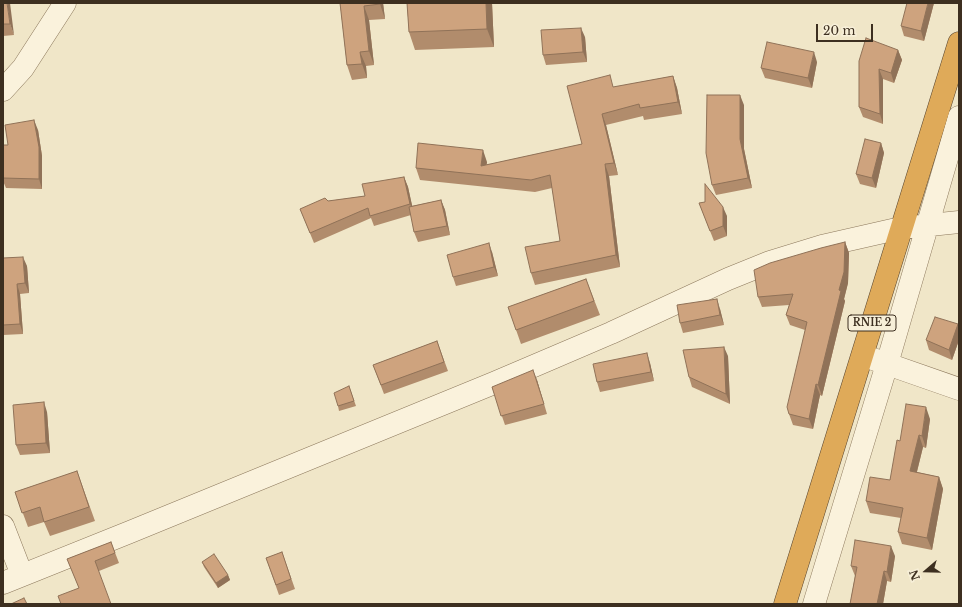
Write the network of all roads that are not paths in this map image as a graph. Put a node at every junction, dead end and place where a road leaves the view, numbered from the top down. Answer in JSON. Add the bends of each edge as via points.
{"nodes":[{"id":1,"x":65,"y":3,"type":"edge"},
{"id":2,"x":959,"y":43,"type":"edge"},
{"id":3,"x":3,"y":90,"type":"edge"},
{"id":4,"x":959,"y":117,"type":"edge"},
{"id":5,"x":959,"y":222,"type":"edge"},
{"id":6,"x":928,"y":225,"type":"junction"},
{"id":7,"x":901,"y":228,"type":"junction"},
{"id":8,"x":862,"y":355,"type":"junction"},
{"id":9,"x":888,"y":364,"type":"junction"},
{"id":10,"x":959,"y":389,"type":"edge"},
{"id":11,"x":3,"y":526,"type":"edge"},
{"id":12,"x":12,"y":579,"type":"edge"},
{"id":13,"x":785,"y":604,"type":"edge"},
{"id":14,"x":814,"y":604,"type":"edge"}],
"edges":[{"from":1,"to":3,"type":"street","via":[[23,68]]},
{"from":2,"to":7,"type":"highway","name":"RNIE 2","number":"RNIE 2"},
{"from":4,"to":6,"type":"street"},
{"from":5,"to":6,"type":"street"},
{"from":6,"to":7,"type":"street"},
{"from":6,"to":9,"type":"street"},
{"from":7,"to":8,"type":"highway","name":"RNIE 2","number":"RNIE 2"},
{"from":7,"to":12,"type":"street","via":[[822,246],[770,262],[494,383]]},
{"from":8,"to":9,"type":"street"},
{"from":8,"to":13,"type":"highway","name":"RNIE 2","number":"RNIE 2"},
{"from":9,"to":10,"type":"street"},
{"from":9,"to":14,"type":"street"},
{"from":11,"to":12,"type":"street"}]}
